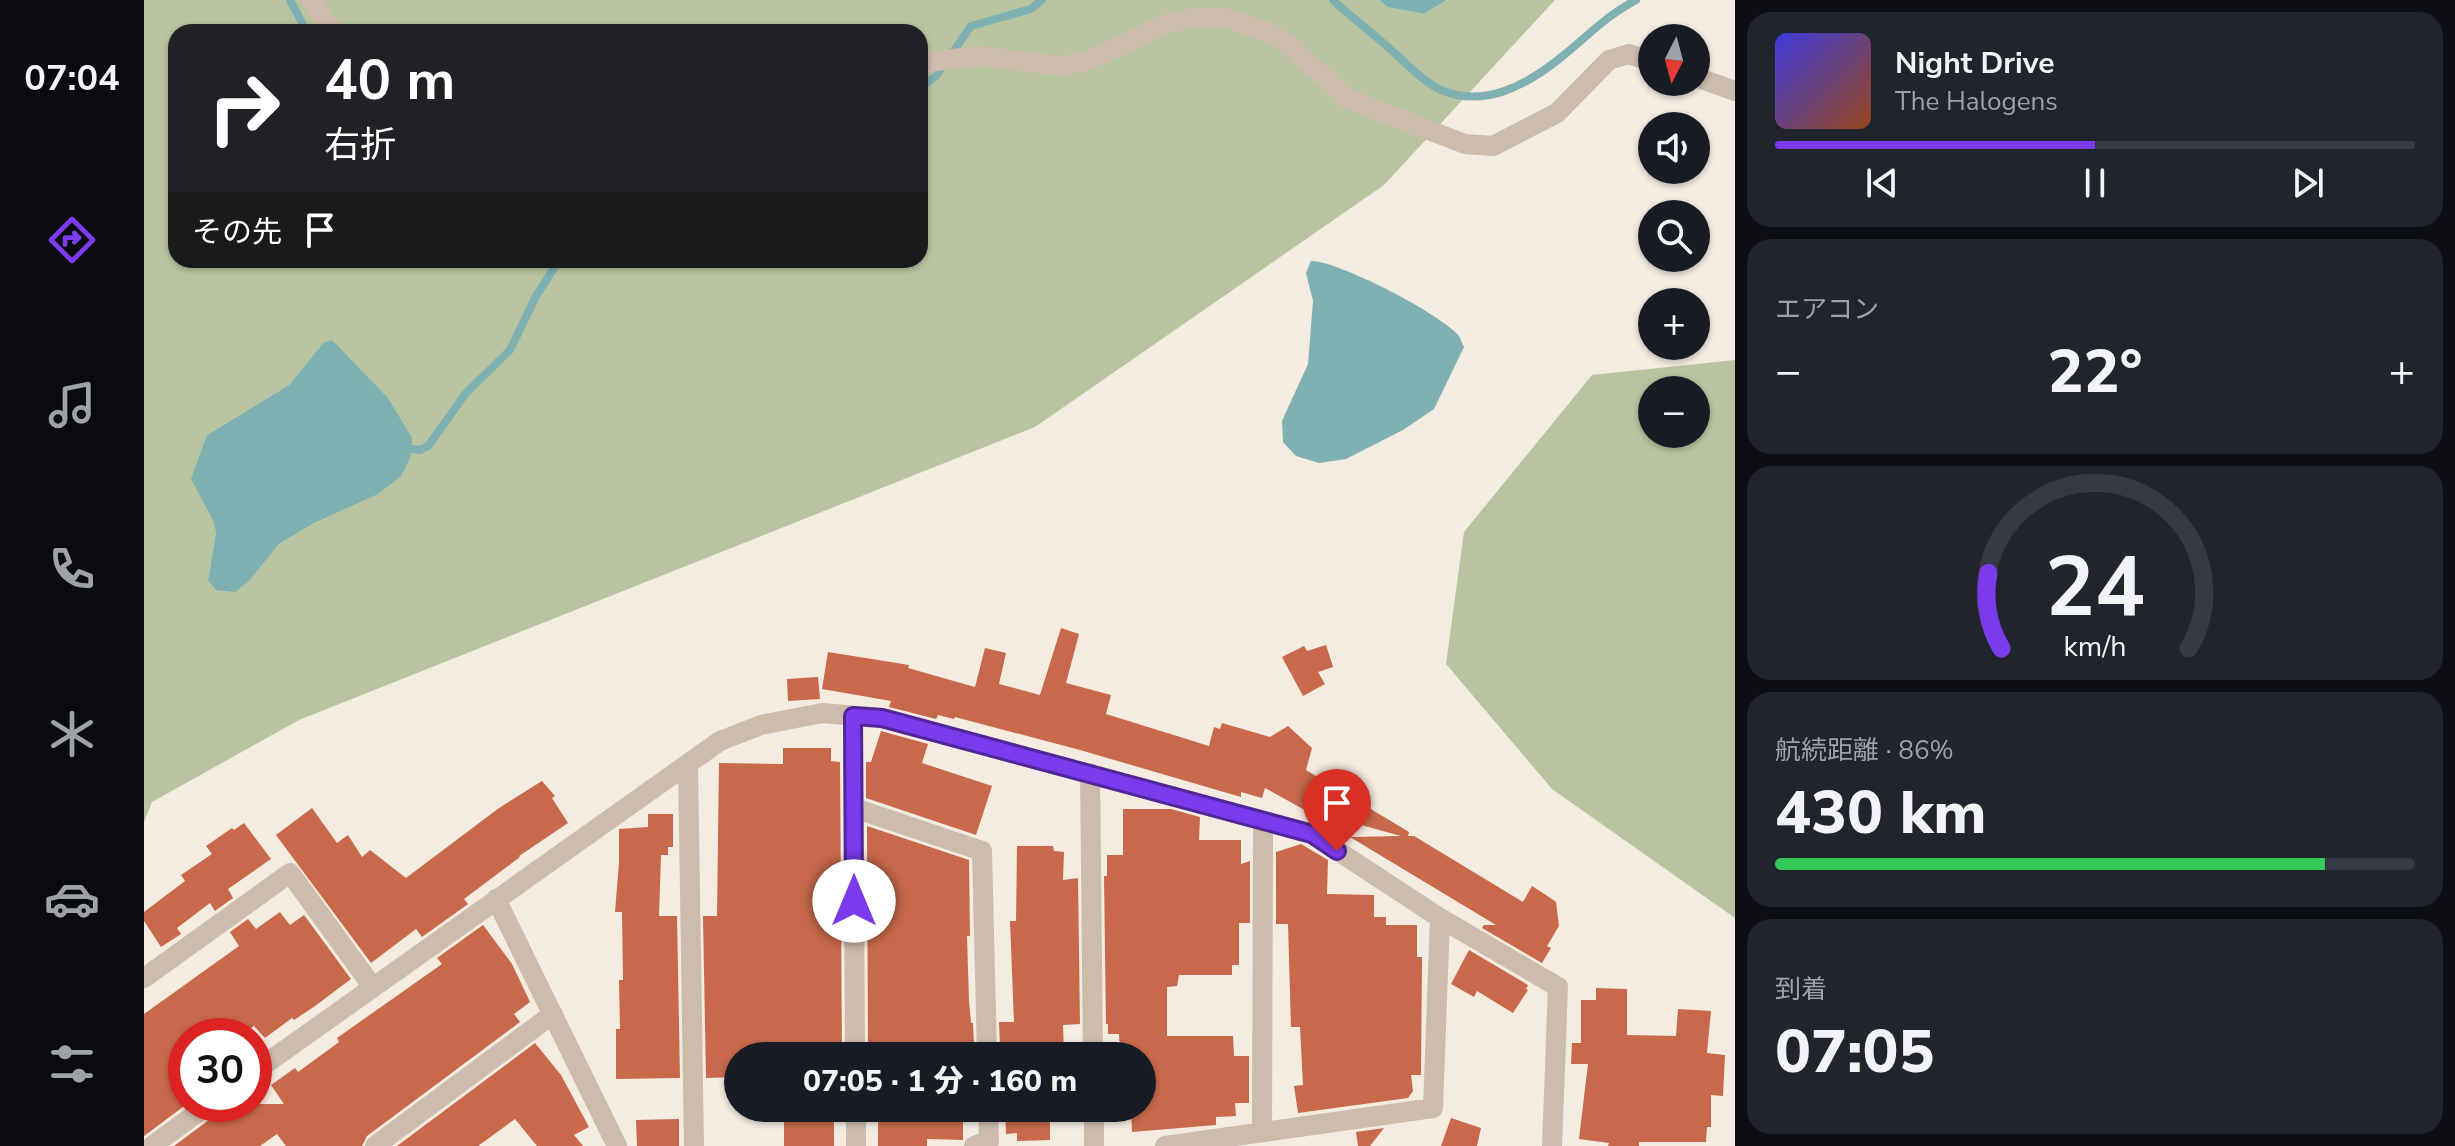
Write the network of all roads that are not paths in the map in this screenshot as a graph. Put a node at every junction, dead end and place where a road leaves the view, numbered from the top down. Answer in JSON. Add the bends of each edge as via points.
{"nodes":[{"id":1,"x":311,"y":0,"type":"edge"},
{"id":2,"x":328,"y":24,"type":"edge"},
{"id":3,"x":1638,"y":57,"type":"edge"},
{"id":4,"x":928,"y":62,"type":"edge"},
{"id":5,"x":1710,"y":82,"type":"edge"},
{"id":6,"x":1735,"y":91,"type":"edge"},
{"id":7,"x":853,"y":716,"type":"junction"},
{"id":8,"x":688,"y":765,"type":"junction"},
{"id":9,"x":1090,"y":773,"type":"junction"},
{"id":10,"x":854,"y":808,"type":"junction"},
{"id":11,"x":1263,"y":823,"type":"junction"},
{"id":12,"x":496,"y":899,"type":"junction"},
{"id":13,"x":1440,"y":918,"type":"junction"},
{"id":14,"x":144,"y":978,"type":"edge"},
{"id":15,"x":372,"y":986,"type":"junction"},
{"id":16,"x":553,"y":1014,"type":"junction"},
{"id":17,"x":855,"y":1042,"type":"edge"},
{"id":18,"x":987,"y":1042,"type":"edge"},
{"id":19,"x":1093,"y":1042,"type":"edge"},
{"id":20,"x":272,"y":1059,"type":"edge"},
{"id":21,"x":185,"y":1122,"type":"edge"},
{"id":22,"x":856,"y":1122,"type":"edge"},
{"id":23,"x":988,"y":1122,"type":"edge"},
{"id":24,"x":1094,"y":1122,"type":"edge"},
{"id":25,"x":1262,"y":1131,"type":"junction"},
{"id":26,"x":615,"y":1145,"type":"edge"},
{"id":27,"x":152,"y":1146,"type":"edge"},
{"id":28,"x":375,"y":1146,"type":"edge"},
{"id":29,"x":694,"y":1146,"type":"edge"},
{"id":30,"x":856,"y":1146,"type":"edge"},
{"id":31,"x":974,"y":1146,"type":"edge"},
{"id":32,"x":1094,"y":1146,"type":"edge"},
{"id":33,"x":1165,"y":1146,"type":"edge"},
{"id":34,"x":1552,"y":1146,"type":"edge"}],
"edges":[{"from":1,"to":2,"type":"street"},
{"from":3,"to":4,"type":"street","via":[[1629,54],[1609,60],[1557,113],[1493,146],[1465,144],[1348,99],[1280,39],[1222,17],[1168,23],[1087,61],[1061,66],[978,56]]},
{"from":5,"to":6,"type":"street"},
{"from":7,"to":8,"type":"street","via":[[822,713],[761,725],[720,741]]},
{"from":7,"to":9,"type":"street","via":[[882,718]]},
{"from":7,"to":10,"type":"street"},
{"from":8,"to":12,"type":"street"},
{"from":8,"to":29,"type":"street"},
{"from":9,"to":11,"type":"street"},
{"from":9,"to":19,"type":"street"},
{"from":10,"to":17,"type":"street"},
{"from":10,"to":18,"type":"street","via":[[982,851]]},
{"from":11,"to":13,"type":"street","via":[[1312,834]]},
{"from":11,"to":25,"type":"street"},
{"from":12,"to":15,"type":"street"},
{"from":12,"to":16,"type":"street"},
{"from":13,"to":25,"type":"street","via":[[1433,1108]]},
{"from":13,"to":34,"type":"street","via":[[1558,987]]},
{"from":14,"to":15,"type":"street","via":[[290,873]]},
{"from":15,"to":20,"type":"street"},
{"from":16,"to":26,"type":"street"},
{"from":16,"to":28,"type":"street"},
{"from":21,"to":27,"type":"street"},
{"from":22,"to":30,"type":"street"},
{"from":23,"to":31,"type":"street","via":[[989,1141]]},
{"from":24,"to":32,"type":"street"},
{"from":25,"to":33,"type":"street"}]}
